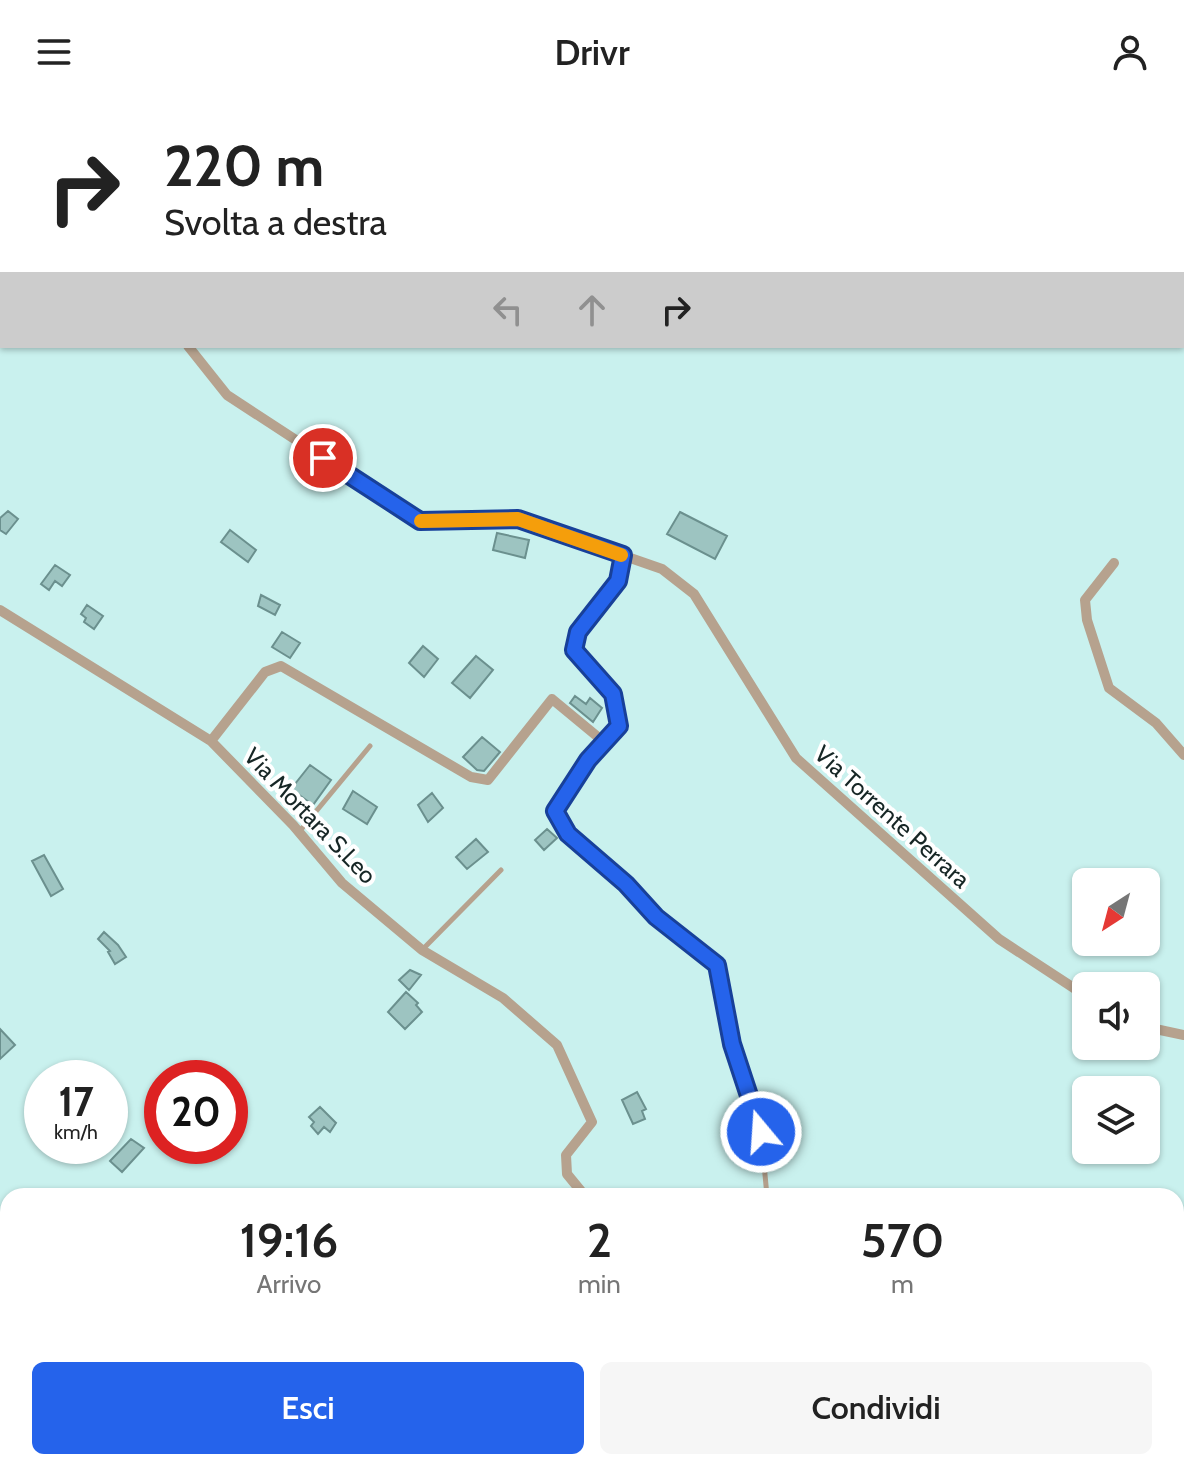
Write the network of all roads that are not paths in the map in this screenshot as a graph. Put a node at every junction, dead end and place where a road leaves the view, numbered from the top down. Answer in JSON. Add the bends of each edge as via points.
{"nodes":[{"id":1,"x":190,"y":348,"type":"edge"},
{"id":2,"x":623,"y":555,"type":"junction"},
{"id":3,"x":1114,"y":563,"type":"dead end"},
{"id":4,"x":0,"y":610,"type":"edge"},
{"id":5,"x":211,"y":741,"type":"junction"},
{"id":6,"x":604,"y":742,"type":"junction"},
{"id":7,"x":370,"y":746,"type":"dead end"},
{"id":8,"x":1184,"y":755,"type":"edge"},
{"id":9,"x":299,"y":832,"type":"junction"},
{"id":10,"x":501,"y":870,"type":"dead end"},
{"id":11,"x":422,"y":950,"type":"junction"},
{"id":12,"x":1072,"y":987,"type":"edge"},
{"id":13,"x":1160,"y":1030,"type":"edge"},
{"id":14,"x":1184,"y":1035,"type":"edge"},
{"id":15,"x":578,"y":1188,"type":"edge"},
{"id":16,"x":766,"y":1188,"type":"edge"}],
"edges":[{"from":1,"to":2,"type":"street","name":"Via Torrente Perrara","via":[[227,395],[420,521],[518,519]]},
{"from":2,"to":6,"type":"lane","via":[[618,581],[578,632],[574,650],[613,694],[619,726]]},
{"from":2,"to":12,"type":"street","name":"Via Torrente Perrara","via":[[662,569],[694,594],[796,758],[999,939]]},
{"from":3,"to":8,"type":"street","via":[[1085,600],[1109,688],[1156,723]]},
{"from":4,"to":5,"type":"street","name":"Via Mortara S.Leo"},
{"from":5,"to":6,"type":"street","via":[[265,672],[281,666],[471,777],[488,780],[552,699]]},
{"from":5,"to":9,"type":"street","name":"Via Mortara S.Leo"},
{"from":6,"to":16,"type":"lane","via":[[555,811],[568,834],[656,917],[717,965],[732,1044],[761,1132]]},
{"from":7,"to":9,"type":"lane"},
{"from":9,"to":11,"type":"street","name":"Via Mortara S.Leo","via":[[342,883]]},
{"from":10,"to":11,"type":"lane"},
{"from":11,"to":15,"type":"street","name":"Via Mortara S.Leo","via":[[503,998],[557,1045],[592,1122],[566,1155],[567,1174]]},
{"from":13,"to":14,"type":"street"}]}
